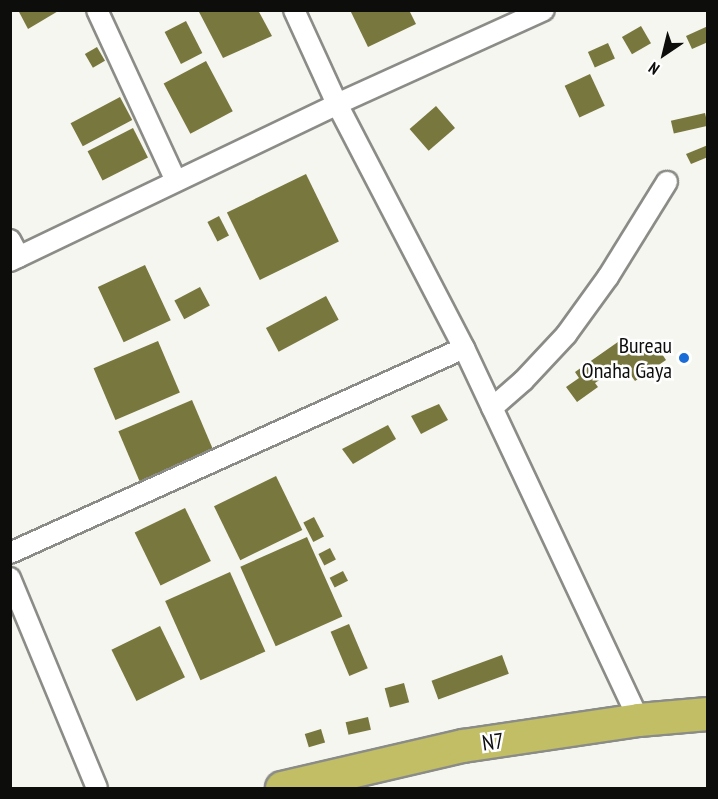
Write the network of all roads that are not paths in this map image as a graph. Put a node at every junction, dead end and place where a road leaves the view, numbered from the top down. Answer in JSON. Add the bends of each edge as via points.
{"nodes":[{"id":1,"x":97,"y":10,"type":"edge"},
{"id":2,"x":294,"y":10,"type":"edge"},
{"id":3,"x":544,"y":10,"type":"edge"},
{"id":4,"x":514,"y":17,"type":"edge"},
{"id":5,"x":337,"y":104,"type":"junction"},
{"id":6,"x":176,"y":182,"type":"junction"},
{"id":7,"x":667,"y":182,"type":"dead end"},
{"id":8,"x":13,"y":253,"type":"edge"},
{"id":9,"x":464,"y":348,"type":"junction"},
{"id":10,"x":492,"y":408,"type":"junction"},
{"id":11,"x":10,"y":553,"type":"edge"},
{"id":12,"x":10,"y":578,"type":"edge"},
{"id":13,"x":708,"y":714,"type":"edge"},
{"id":14,"x":639,"y":720,"type":"junction"},
{"id":15,"x":97,"y":789,"type":"edge"},
{"id":16,"x":282,"y":789,"type":"edge"}],
"edges":[{"from":1,"to":6,"type":"street"},
{"from":2,"to":5,"type":"street"},
{"from":3,"to":4,"type":"street"},
{"from":4,"to":5,"type":"street"},
{"from":5,"to":6,"type":"street"},
{"from":5,"to":9,"type":"street"},
{"from":6,"to":8,"type":"street"},
{"from":7,"to":10,"type":"street","via":[[608,277],[566,335]]},
{"from":9,"to":10,"type":"street"},
{"from":9,"to":11,"type":"street"},
{"from":10,"to":14,"type":"street"},
{"from":12,"to":15,"type":"street"},
{"from":13,"to":14,"type":"main road","name":"N7"},
{"from":14,"to":16,"type":"main road","name":"N7","via":[[463,746]]}]}
